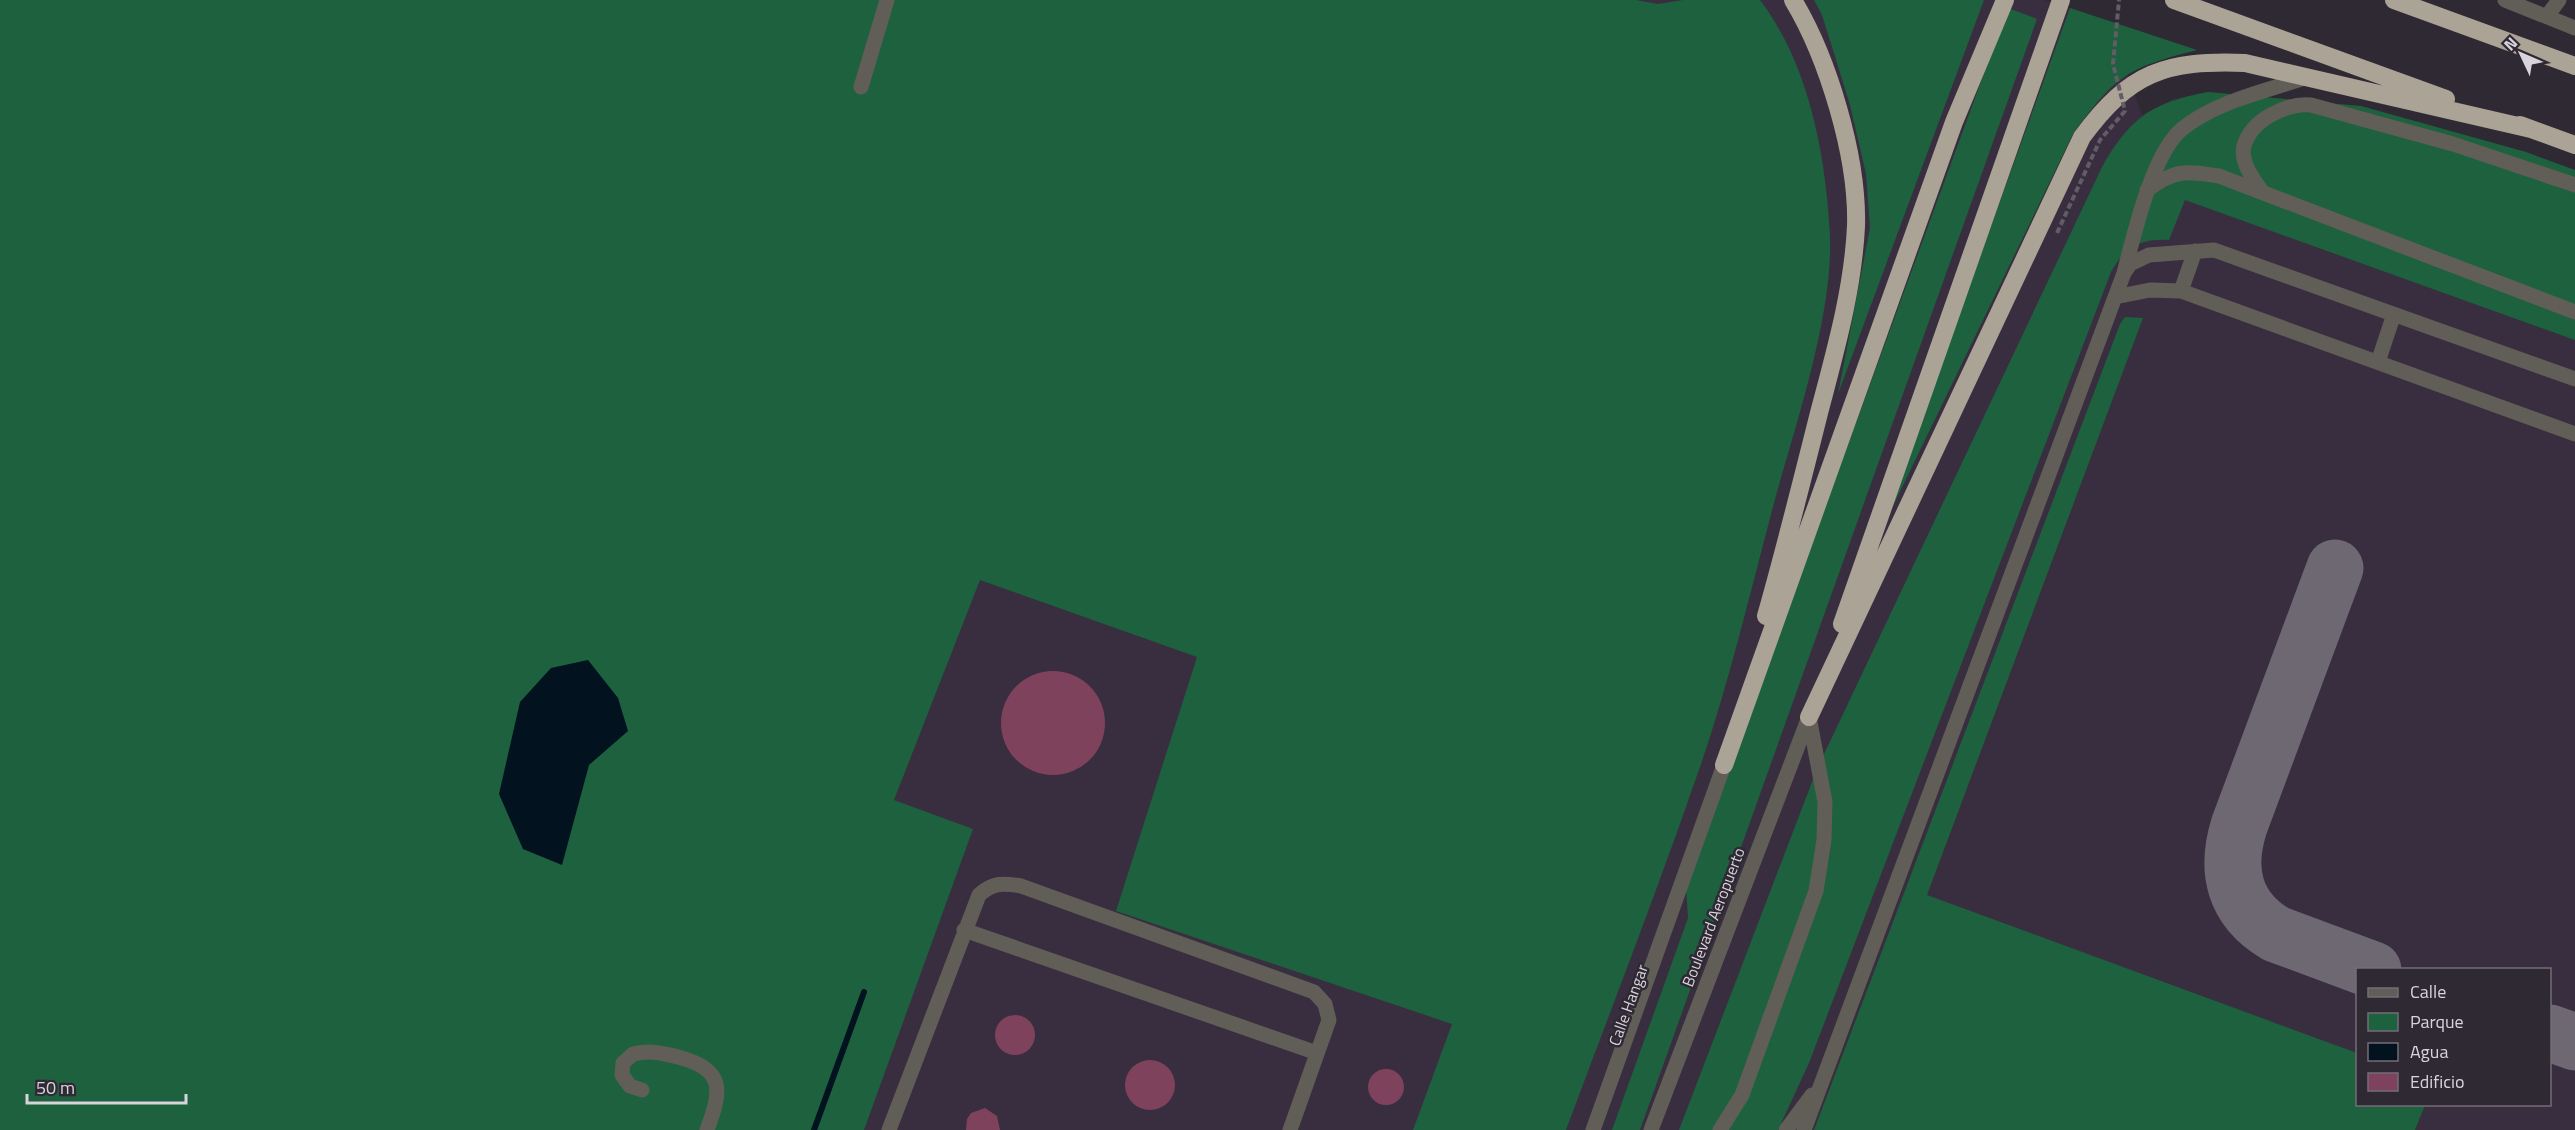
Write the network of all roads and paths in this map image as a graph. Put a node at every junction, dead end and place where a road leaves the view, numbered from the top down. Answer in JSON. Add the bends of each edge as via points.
{"nodes":[{"id":1,"x":887,"y":0,"type":"edge"},
{"id":2,"x":1785,"y":0,"type":"edge"},
{"id":3,"x":1793,"y":0,"type":"edge"},
{"id":4,"x":2005,"y":0,"type":"edge"},
{"id":5,"x":2119,"y":0,"type":"edge"},
{"id":6,"x":2174,"y":0,"type":"edge"},
{"id":7,"x":2394,"y":0,"type":"edge"},
{"id":8,"x":2505,"y":0,"type":"edge"},
{"id":9,"x":2559,"y":0,"type":"edge"},
{"id":10,"x":2058,"y":7,"type":"edge"},
{"id":11,"x":2547,"y":16,"type":"junction"},
{"id":12,"x":2574,"y":22,"type":"edge"},
{"id":13,"x":1809,"y":28,"type":"junction"},
{"id":14,"x":2575,"y":66,"type":"edge"},
{"id":15,"x":2311,"y":76,"type":"junction"},
{"id":16,"x":861,"y":87,"type":"dead end"},
{"id":17,"x":2531,"y":129,"type":"junction"},
{"id":18,"x":2575,"y":145,"type":"edge"},
{"id":19,"x":2575,"y":185,"type":"edge"},
{"id":20,"x":2148,"y":190,"type":"junction"},
{"id":21,"x":2263,"y":193,"type":"junction"},
{"id":22,"x":2057,"y":233,"type":"dead end"},
{"id":23,"x":2195,"y":251,"type":"junction"},
{"id":24,"x":2124,"y":273,"type":"junction"},
{"id":25,"x":2181,"y":291,"type":"junction"},
{"id":26,"x":2115,"y":297,"type":"junction"},
{"id":27,"x":2575,"y":312,"type":"edge"},
{"id":28,"x":2394,"y":314,"type":"junction"},
{"id":29,"x":2378,"y":362,"type":"junction"},
{"id":30,"x":2575,"y":379,"type":"edge"},
{"id":31,"x":2575,"y":434,"type":"edge"},
{"id":32,"x":1809,"y":717,"type":"junction"},
{"id":33,"x":1724,"y":765,"type":"junction"},
{"id":34,"x":1681,"y":891,"type":"junction"},
{"id":35,"x":964,"y":930,"type":"junction"},
{"id":36,"x":1317,"y":1053,"type":"junction"},
{"id":37,"x":1821,"y":1083,"type":"junction"},
{"id":38,"x":642,"y":1090,"type":"dead end"},
{"id":39,"x":707,"y":1130,"type":"edge"},
{"id":40,"x":890,"y":1130,"type":"edge"},
{"id":41,"x":1290,"y":1130,"type":"edge"},
{"id":42,"x":1593,"y":1130,"type":"edge"},
{"id":43,"x":1602,"y":1130,"type":"edge"},
{"id":44,"x":1651,"y":1130,"type":"edge"},
{"id":45,"x":1720,"y":1130,"type":"edge"},
{"id":46,"x":1786,"y":1130,"type":"edge"},
{"id":47,"x":1804,"y":1130,"type":"edge"}],
"edges":[{"from":1,"to":16,"type":"street"},
{"from":2,"to":13,"type":"street"},
{"from":3,"to":13,"type":"highway"},
{"from":4,"to":33,"type":"highway","via":[[1954,122]]},
{"from":5,"to":22,"type":"path","bridge":true,"via":[[2113,64],[2125,111],[2100,140]]},
{"from":6,"to":17,"type":"highway"},
{"from":7,"to":14,"type":"highway"},
{"from":8,"to":11,"type":"street"},
{"from":9,"to":11,"type":"street"},
{"from":10,"to":32,"type":"highway"},
{"from":11,"to":12,"type":"street"},
{"from":13,"to":33,"type":"highway","via":[[1833,93],[1850,160],[1856,225],[1843,321]]},
{"from":15,"to":17,"type":"highway"},
{"from":15,"to":20,"type":"street","via":[[2224,105],[2180,130],[2156,166]]},
{"from":15,"to":32,"type":"highway","via":[[2245,63],[2204,62],[2163,70],[2130,84],[2102,110],[2082,137]]},
{"from":17,"to":18,"type":"highway"},
{"from":19,"to":21,"type":"street","via":[[2453,144],[2297,104],[2277,111],[2253,130],[2244,147],[2247,169]]},
{"from":20,"to":21,"type":"street","via":[[2168,175],[2190,172],[2219,176]]},
{"from":20,"to":24,"type":"street"},
{"from":21,"to":27,"type":"street"},
{"from":23,"to":24,"type":"street","via":[[2149,255],[2130,264]]},
{"from":23,"to":25,"type":"street"},
{"from":23,"to":28,"type":"street","via":[[2222,252]]},
{"from":24,"to":26,"type":"street"},
{"from":25,"to":26,"type":"street","via":[[2150,290]]},
{"from":25,"to":29,"type":"street"},
{"from":26,"to":37,"type":"street"},
{"from":28,"to":29,"type":"street"},
{"from":28,"to":30,"type":"street"},
{"from":29,"to":31,"type":"street"},
{"from":32,"to":44,"type":"street","name":"Boulevard Aeropuerto"},
{"from":32,"to":45,"type":"street","via":[[1825,802],[1816,891],[1743,1095]]},
{"from":33,"to":34,"type":"street"},
{"from":34,"to":42,"type":"street"},
{"from":34,"to":43,"type":"street","name":"Calle Hangar","via":[[1676,926]]},
{"from":35,"to":36,"type":"street"},
{"from":35,"to":36,"type":"street","via":[[978,895],[985,889],[1005,883],[1022,886],[1314,992],[1325,1004],[1329,1020]]},
{"from":35,"to":40,"type":"street"},
{"from":36,"to":41,"type":"street"},
{"from":37,"to":46,"type":"street"},
{"from":37,"to":47,"type":"street"},
{"from":38,"to":39,"type":"street","via":[[630,1086],[622,1075],[623,1063],[633,1054],[663,1053],[699,1063],[713,1074],[718,1091]]}]}
